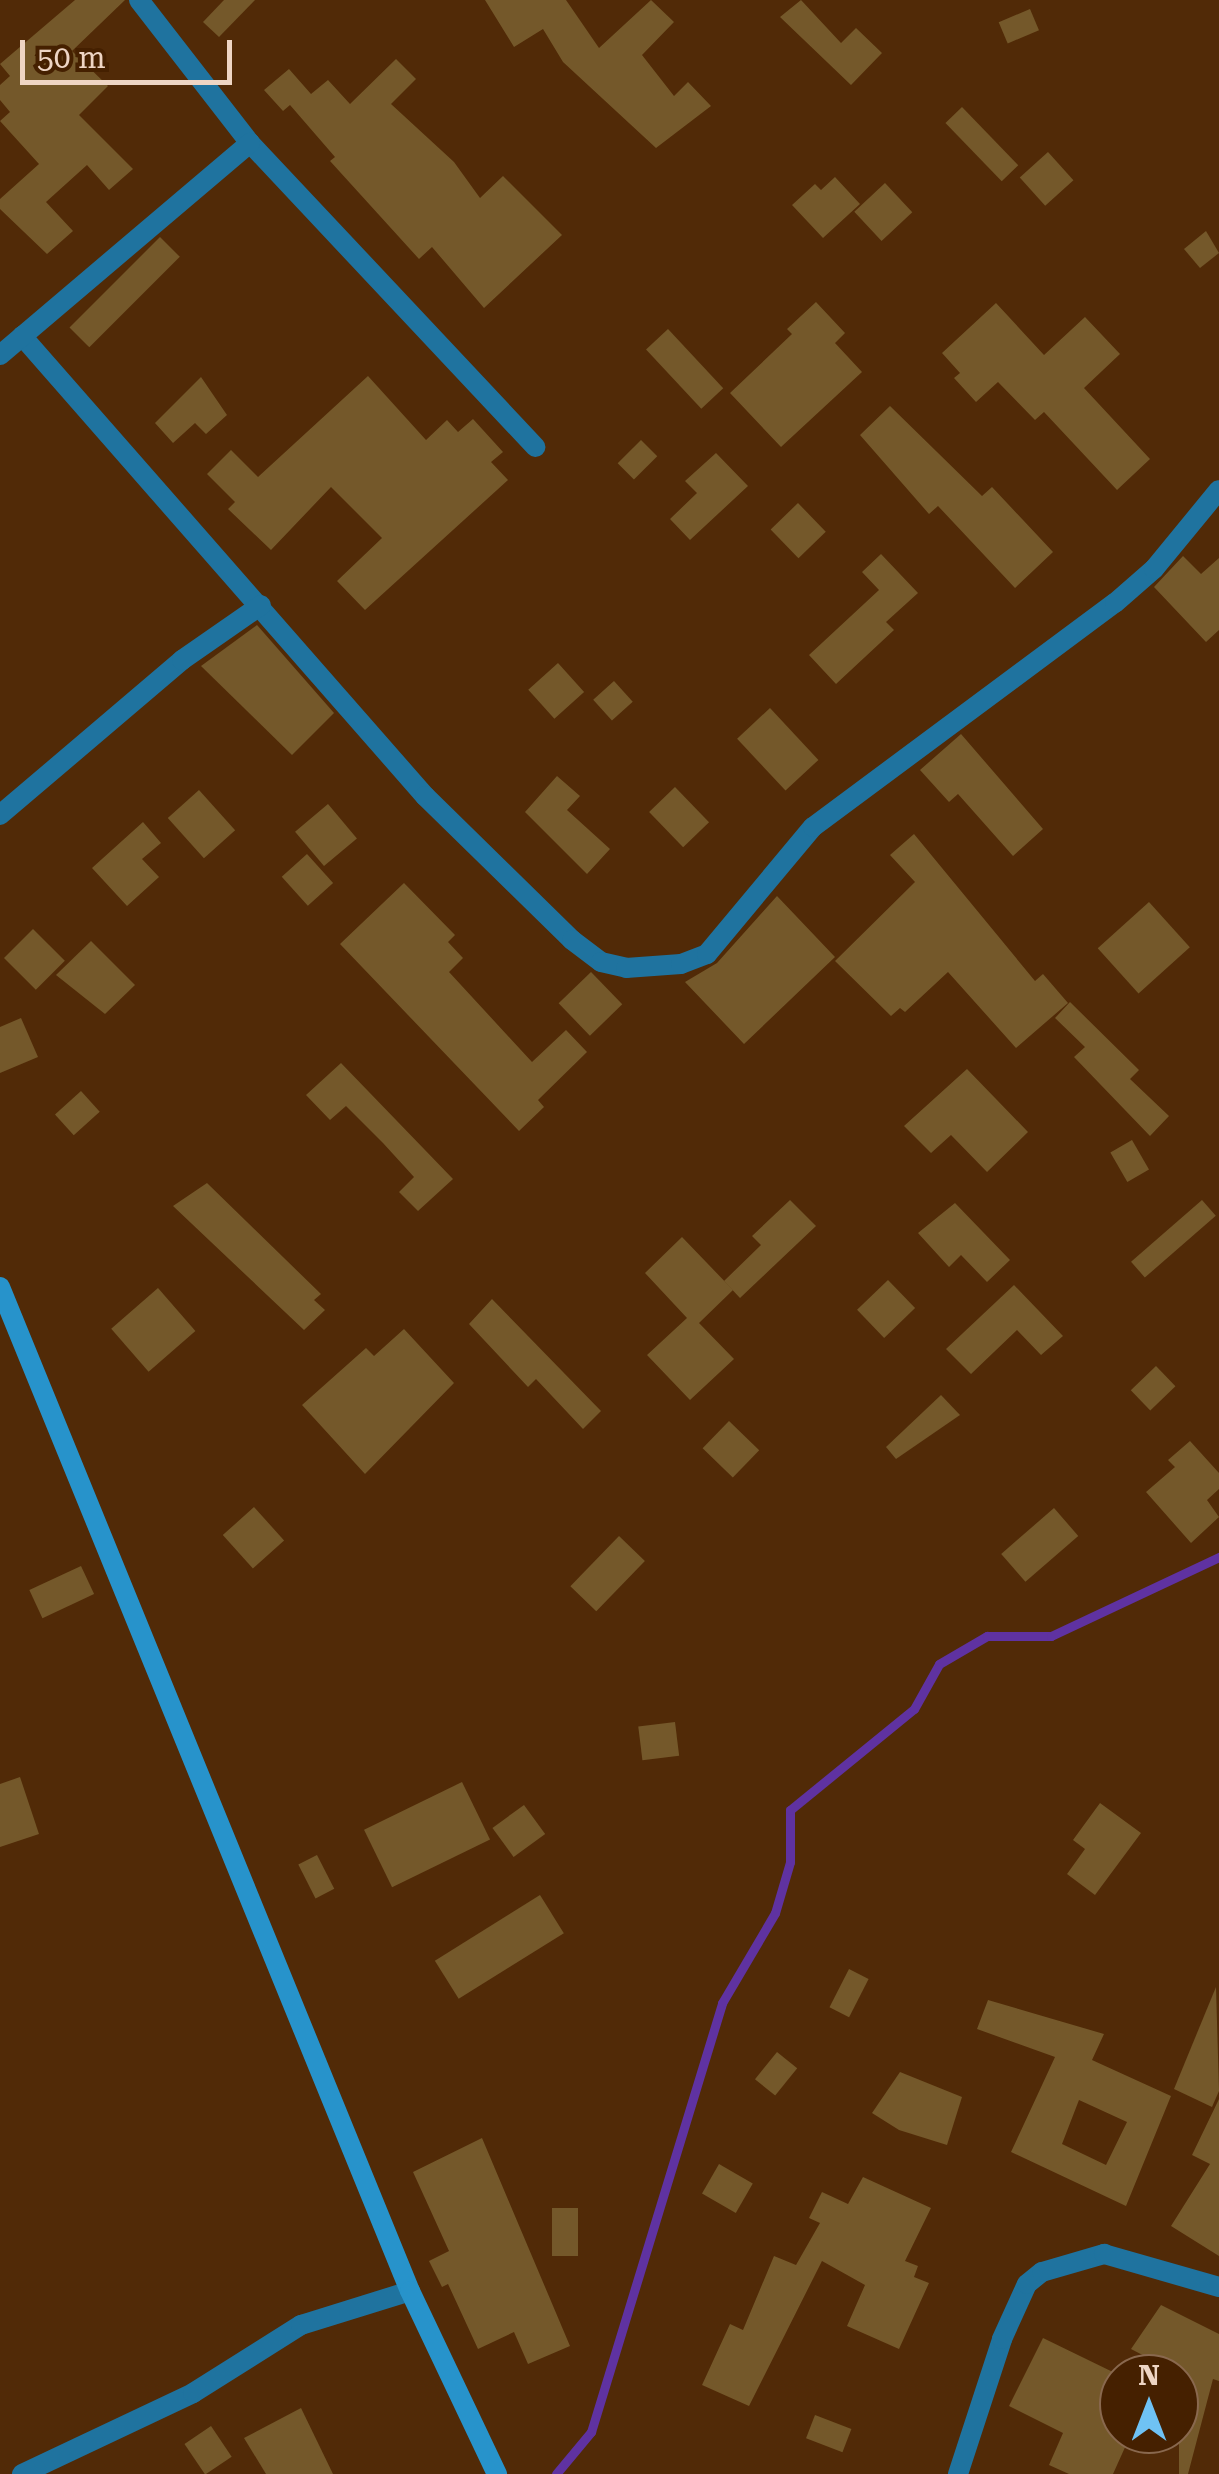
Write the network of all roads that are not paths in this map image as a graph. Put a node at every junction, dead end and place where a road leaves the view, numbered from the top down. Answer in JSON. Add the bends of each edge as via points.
{"nodes":[{"id":1,"x":140,"y":0,"type":"edge"},
{"id":2,"x":250,"y":143,"type":"junction"},
{"id":3,"x":22,"y":336,"type":"junction"},
{"id":4,"x":0,"y":355,"type":"edge"},
{"id":5,"x":535,"y":447,"type":"dead end"},
{"id":6,"x":1219,"y":490,"type":"edge"},
{"id":7,"x":261,"y":605,"type":"junction"},
{"id":8,"x":0,"y":815,"type":"edge"},
{"id":9,"x":0,"y":1287,"type":"edge"},
{"id":10,"x":1219,"y":2287,"type":"edge"},
{"id":11,"x":410,"y":2291,"type":"junction"},
{"id":12,"x":22,"y":2474,"type":"edge"},
{"id":13,"x":497,"y":2474,"type":"edge"},
{"id":14,"x":958,"y":2474,"type":"edge"}],
"edges":[{"from":1,"to":2,"type":"street"},
{"from":2,"to":3,"type":"street"},
{"from":2,"to":5,"type":"street"},
{"from":3,"to":4,"type":"street"},
{"from":3,"to":7,"type":"street"},
{"from":6,"to":7,"type":"street","via":[[1154,569],[1115,603],[814,827],[708,954],[665,966],[602,962],[572,940],[425,796]]},
{"from":7,"to":8,"type":"street","via":[[182,660]]},
{"from":9,"to":11,"type":"street"},
{"from":10,"to":14,"type":"street","via":[[1104,2254],[1042,2272],[1026,2284],[1002,2339]]},
{"from":11,"to":12,"type":"street","via":[[301,2326],[193,2392]]},
{"from":11,"to":13,"type":"street"}]}
